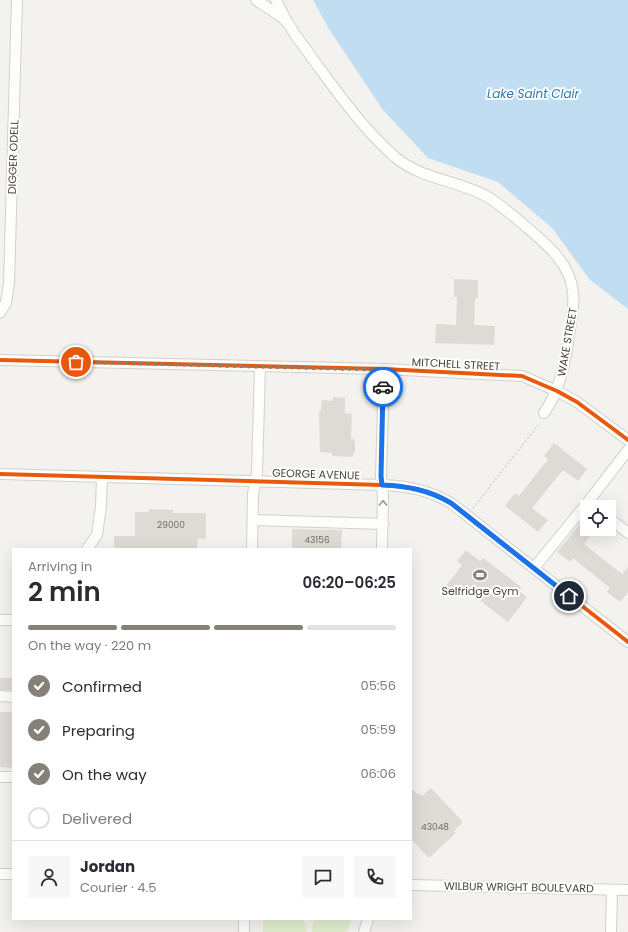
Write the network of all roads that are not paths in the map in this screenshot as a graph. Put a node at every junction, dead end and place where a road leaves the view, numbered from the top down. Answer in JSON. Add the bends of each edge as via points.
{"nodes":[{"id":1,"x":17,"y":0,"type":"edge"},
{"id":2,"x":256,"y":0,"type":"edge"},
{"id":3,"x":276,"y":0,"type":"edge"},
{"id":4,"x":288,"y":24,"type":"junction"},
{"id":5,"x":0,"y":313,"type":"edge"},
{"id":6,"x":0,"y":360,"type":"edge"},
{"id":7,"x":260,"y":367,"type":"junction"},
{"id":8,"x":384,"y":370,"type":"junction"},
{"id":9,"x":557,"y":390,"type":"junction"},
{"id":10,"x":544,"y":413,"type":"dead end"},
{"id":11,"x":628,"y":440,"type":"edge"},
{"id":12,"x":628,"y":450,"type":"edge"},
{"id":13,"x":0,"y":474,"type":"edge"},
{"id":14,"x":102,"y":477,"type":"junction"},
{"id":15,"x":255,"y":482,"type":"junction"},
{"id":16,"x":382,"y":485,"type":"junction"},
{"id":17,"x":595,"y":500,"type":"edge"},
{"id":18,"x":580,"y":517,"type":"edge"},
{"id":19,"x":253,"y":520,"type":"junction"},
{"id":20,"x":382,"y":524,"type":"junction"},
{"id":21,"x":616,"y":524,"type":"edge"},
{"id":22,"x":628,"y":533,"type":"edge"},
{"id":23,"x":88,"y":548,"type":"edge"},
{"id":24,"x":252,"y":548,"type":"edge"},
{"id":25,"x":382,"y":548,"type":"edge"},
{"id":26,"x":534,"y":568,"type":"junction"},
{"id":27,"x":0,"y":620,"type":"edge"},
{"id":28,"x":12,"y":620,"type":"edge"},
{"id":29,"x":628,"y":642,"type":"edge"},
{"id":30,"x":0,"y":696,"type":"edge"},
{"id":31,"x":12,"y":696,"type":"edge"},
{"id":32,"x":0,"y":777,"type":"edge"},
{"id":33,"x":12,"y":777,"type":"edge"},
{"id":34,"x":0,"y":874,"type":"edge"},
{"id":35,"x":12,"y":874,"type":"edge"},
{"id":36,"x":412,"y":885,"type":"edge"},
{"id":37,"x":612,"y":890,"type":"junction"},
{"id":38,"x":628,"y":890,"type":"edge"},
{"id":39,"x":244,"y":920,"type":"edge"},
{"id":40,"x":368,"y":920,"type":"edge"},
{"id":41,"x":244,"y":932,"type":"edge"},
{"id":42,"x":364,"y":932,"type":"edge"},
{"id":43,"x":611,"y":932,"type":"edge"}],
"edges":[{"from":1,"to":5,"type":"street","name":"DIGGER ODELL","via":[[9,283],[6,302]]},
{"from":2,"to":4,"type":"street"},
{"from":3,"to":4,"type":"street"},
{"from":4,"to":9,"type":"street","name":"WAKE STREET","via":[[328,80],[379,142],[396,158],[429,176],[477,192],[504,208],[557,255],[574,291],[565,362]]},
{"from":6,"to":7,"type":"street","name":"MITCHELL STREET"},
{"from":7,"to":8,"type":"street","name":"MITCHELL STREET"},
{"from":7,"to":15,"type":"street"},
{"from":8,"to":9,"type":"street","name":"MITCHELL STREET","via":[[522,376]]},
{"from":8,"to":16,"type":"street"},
{"from":9,"to":10,"type":"street","name":"WAKE STREET"},
{"from":9,"to":11,"type":"street","name":"MITCHELL STREET"},
{"from":12,"to":17,"type":"street"},
{"from":13,"to":14,"type":"street","name":"GEORGE AVENUE"},
{"from":14,"to":15,"type":"street","name":"GEORGE AVENUE"},
{"from":14,"to":23,"type":"street","via":[[97,535]]},
{"from":15,"to":16,"type":"street","name":"GEORGE AVENUE"},
{"from":15,"to":19,"type":"street"},
{"from":20,"to":16,"type":"street","one_way":true},
{"from":16,"to":26,"type":"street","name":"GEORGE AVENUE","via":[[417,489],[442,498]]},
{"from":18,"to":26,"type":"street"},
{"from":19,"to":20,"type":"street"},
{"from":19,"to":24,"type":"street"},
{"from":20,"to":25,"type":"street"},
{"from":21,"to":22,"type":"street"},
{"from":26,"to":29,"type":"street","name":"GEORGE AVENUE"},
{"from":27,"to":28,"type":"street"},
{"from":30,"to":31,"type":"street"},
{"from":32,"to":33,"type":"street"},
{"from":34,"to":35,"type":"street"},
{"from":36,"to":37,"type":"street","name":"WILBUR WRIGHT BOULEVARD"},
{"from":37,"to":38,"type":"street","name":"WILBUR WRIGHT BOULEVARD"},
{"from":37,"to":43,"type":"street"},
{"from":39,"to":41,"type":"street"},
{"from":40,"to":42,"type":"street"}]}
